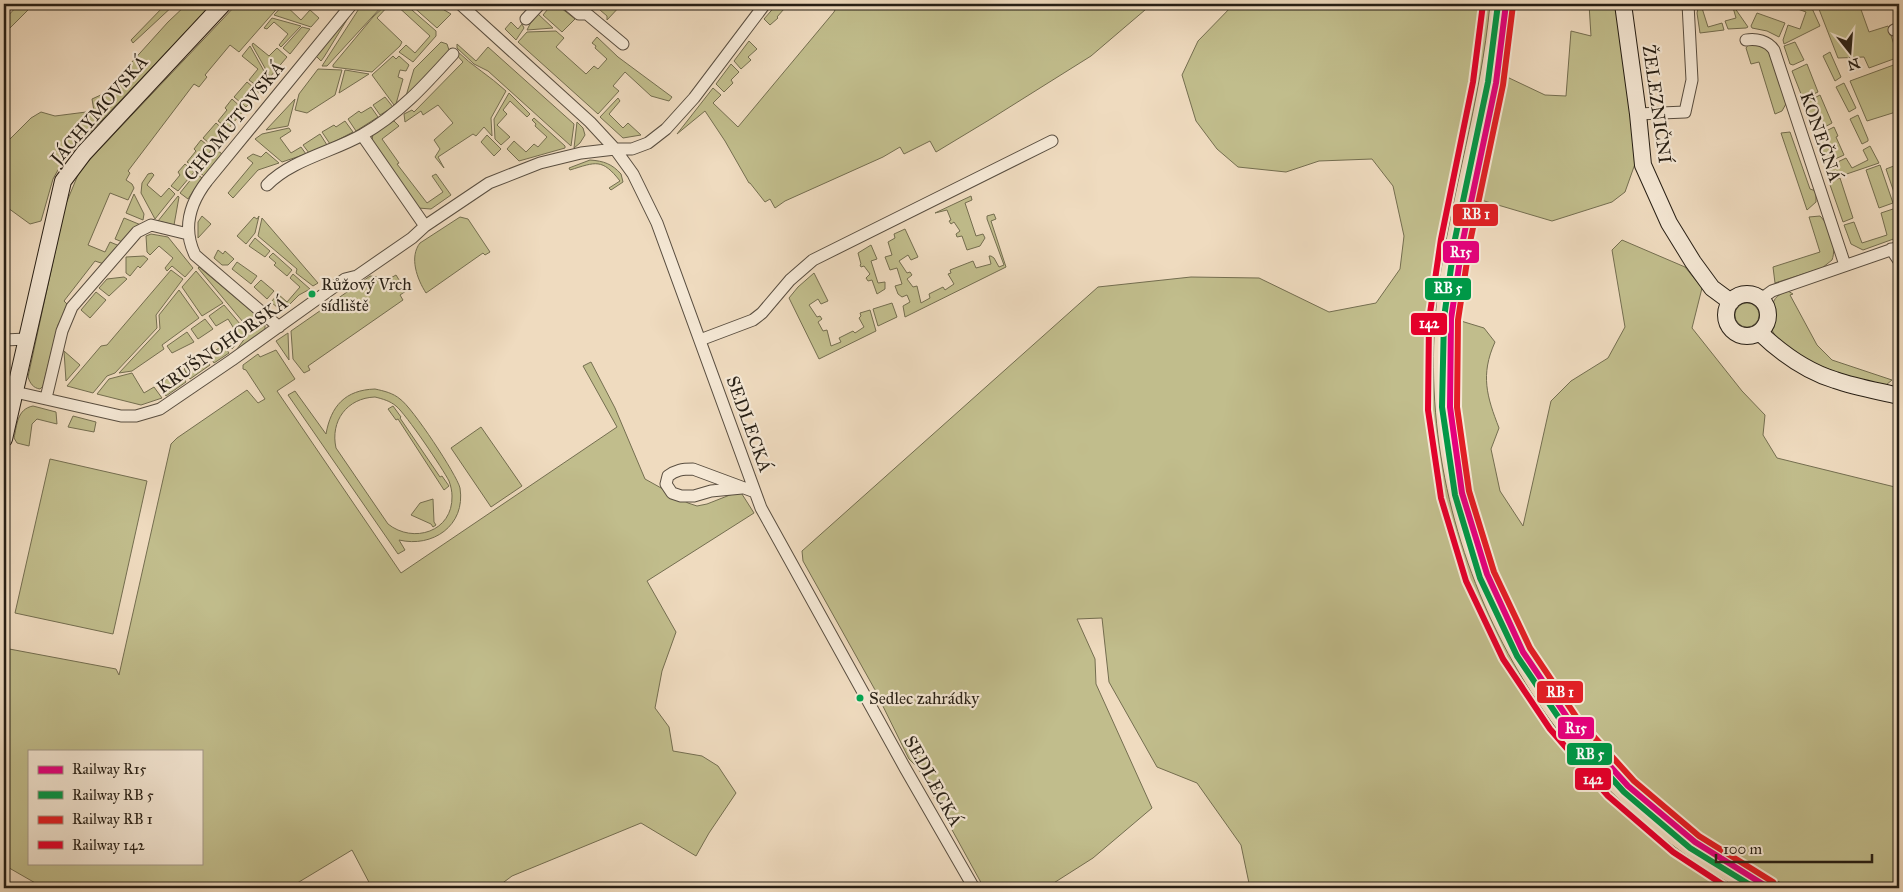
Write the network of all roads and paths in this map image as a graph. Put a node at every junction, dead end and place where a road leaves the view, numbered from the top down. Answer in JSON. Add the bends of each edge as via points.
{"nodes":[{"id":1,"x":223,"y":4,"type":"edge"},
{"id":2,"x":352,"y":4,"type":"edge"},
{"id":3,"x":460,"y":4,"type":"edge"},
{"id":4,"x":540,"y":4,"type":"edge"},
{"id":5,"x":567,"y":4,"type":"edge"},
{"id":6,"x":765,"y":4,"type":"edge"},
{"id":7,"x":1623,"y":4,"type":"edge"},
{"id":8,"x":1688,"y":4,"type":"edge"},
{"id":9,"x":526,"y":19,"type":"dead end"},
{"id":10,"x":1746,"y":40,"type":"dead end"},
{"id":11,"x":623,"y":44,"type":"dead end"},
{"id":12,"x":453,"y":54,"type":"dead end"},
{"id":13,"x":1638,"y":114,"type":"junction"},
{"id":14,"x":362,"y":135,"type":"junction"},
{"id":15,"x":1052,"y":141,"type":"dead end"},
{"id":16,"x":615,"y":149,"type":"junction"},
{"id":17,"x":267,"y":184,"type":"dead end"},
{"id":18,"x":425,"y":226,"type":"junction"},
{"id":19,"x":188,"y":234,"type":"junction"},
{"id":20,"x":1895,"y":248,"type":"edge"},
{"id":21,"x":1899,"y":261,"type":"edge"},
{"id":22,"x":1845,"y":265,"type":"junction"},
{"id":23,"x":1761,"y":300,"type":"junction"},
{"id":24,"x":1731,"y":302,"type":"junction"},
{"id":25,"x":279,"y":327,"type":"junction"},
{"id":26,"x":1759,"y":332,"type":"junction"},
{"id":27,"x":27,"y":339,"type":"junction"},
{"id":28,"x":4,"y":340,"type":"edge"},
{"id":29,"x":700,"y":340,"type":"junction"},
{"id":30,"x":15,"y":392,"type":"junction"},
{"id":31,"x":1899,"y":396,"type":"edge"},
{"id":32,"x":46,"y":398,"type":"junction"},
{"id":33,"x":4,"y":439,"type":"edge"},
{"id":34,"x":742,"y":488,"type":"junction"},
{"id":35,"x":755,"y":492,"type":"junction"},
{"id":36,"x":974,"y":888,"type":"edge"}],
"edges":[{"from":1,"to":27,"type":"street","name":"JÁCHYMOVSKÁ","via":[[84,153],[63,181]]},
{"from":2,"to":19,"type":"street","name":"CHOMUTOVSKÁ","via":[[199,192]]},
{"from":3,"to":16,"type":"street","name":"SEDLECKÁ","via":[[583,115]]},
{"from":4,"to":9,"type":"street"},
{"from":5,"to":11,"type":"street","via":[[579,14],[586,14]]},
{"from":6,"to":16,"type":"street","name":"KRUŠNOHORSKÁ","via":[[694,98],[666,129],[648,143],[632,149]]},
{"from":7,"to":13,"type":"street","name":"ŽELEZNIČNÍ"},
{"from":8,"to":13,"type":"street","via":[[1692,80],[1685,112]]},
{"from":10,"to":22,"type":"street","name":"KONEČNÁ","via":[[1762,41],[1774,50]]},
{"from":12,"to":14,"type":"street","via":[[408,103]]},
{"from":13,"to":24,"type":"street","name":"ŽELEZNIČNÍ","via":[[1643,165],[1669,223],[1712,288]]},
{"from":14,"to":17,"type":"street","via":[[282,171]]},
{"from":14,"to":18,"type":"street"},
{"from":15,"to":29,"type":"street","via":[[813,260],[753,320]]},
{"from":16,"to":18,"type":"street","name":"KRUŠNOHORSKÁ","via":[[581,153],[509,174],[489,183]]},
{"from":16,"to":29,"type":"street","name":"SEDLECKÁ","via":[[649,204]]},
{"from":18,"to":25,"type":"street","name":"KRUŠNOHORSKÁ"},
{"from":19,"to":25,"type":"street","via":[[195,255]]},
{"from":19,"to":32,"type":"street","via":[[151,225],[137,232],[72,307],[62,330]]},
{"from":20,"to":21,"type":"street"},
{"from":20,"to":22,"type":"street"},
{"from":22,"to":23,"type":"street","via":[[1772,291]]},
{"from":23,"to":24,"type":"street","via":[[1746,294]]},
{"from":23,"to":26,"type":"street","via":[[1768,315],[1766,325]]},
{"from":24,"to":26,"type":"street","via":[[1726,316],[1729,326],[1743,336]]},
{"from":25,"to":32,"type":"street","name":"KRUŠNOHORSKÁ","via":[[149,413],[121,416]]},
{"from":26,"to":31,"type":"street","via":[[1780,352],[1805,368],[1834,380]]},
{"from":27,"to":28,"type":"street"},
{"from":27,"to":30,"type":"street","name":"JÁCHYMOVSKÁ"},
{"from":29,"to":35,"type":"street","name":"SEDLECKÁ"},
{"from":30,"to":32,"type":"street","name":"KRUŠNOHORSKÁ"},
{"from":30,"to":33,"type":"street","name":"JÁCHYMOVSKÁ"},
{"from":34,"to":34,"type":"street","via":[[692,469],[675,471],[668,476],[666,484],[681,496]]},
{"from":34,"to":35,"type":"street"},
{"from":35,"to":36,"type":"street","name":"SEDLECKÁ"}]}
